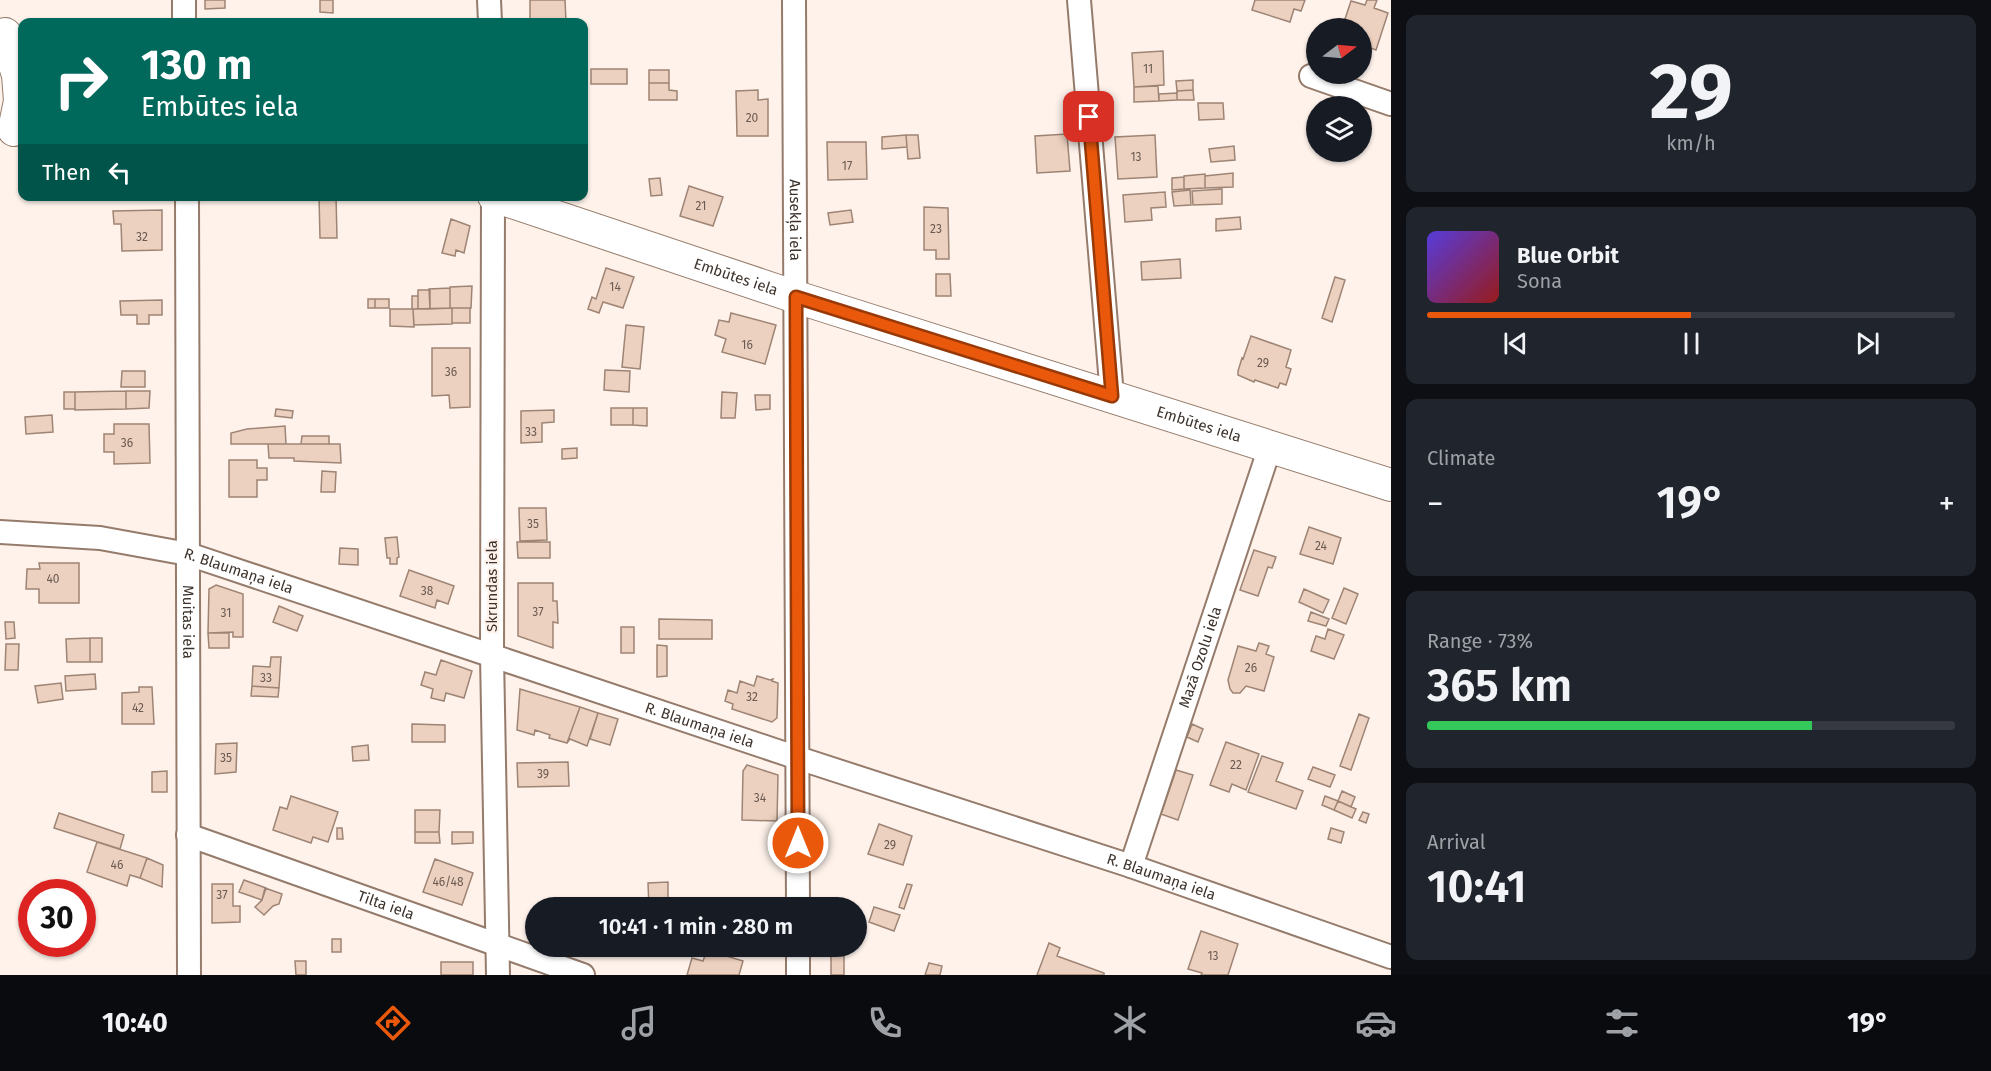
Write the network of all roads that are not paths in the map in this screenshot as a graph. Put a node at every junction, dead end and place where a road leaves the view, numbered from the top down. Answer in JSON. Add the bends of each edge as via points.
{"nodes":[{"id":1,"x":184,"y":0,"type":"edge"},
{"id":2,"x":489,"y":0,"type":"edge"},
{"id":3,"x":794,"y":0,"type":"edge"},
{"id":4,"x":1079,"y":0,"type":"edge"},
{"id":5,"x":184,"y":18,"type":"edge"},
{"id":6,"x":490,"y":18,"type":"edge"},
{"id":7,"x":9,"y":36,"type":"edge"},
{"id":8,"x":18,"y":75,"type":"edge"},
{"id":9,"x":1334,"y":84,"type":"edge"},
{"id":10,"x":1391,"y":104,"type":"edge"},
{"id":11,"x":18,"y":108,"type":"edge"},
{"id":12,"x":12,"y":130,"type":"edge"},
{"id":13,"x":187,"y":201,"type":"edge"},
{"id":14,"x":493,"y":201,"type":"edge"},
{"id":15,"x":508,"y":201,"type":"edge"},
{"id":16,"x":796,"y":297,"type":"junction"},
{"id":17,"x":1112,"y":396,"type":"junction"},
{"id":18,"x":1270,"y":447,"type":"junction"},
{"id":19,"x":1391,"y":485,"type":"edge"},
{"id":20,"x":0,"y":532,"type":"edge"},
{"id":21,"x":188,"y":554,"type":"junction"},
{"id":22,"x":492,"y":656,"type":"junction"},
{"id":23,"x":798,"y":758,"type":"junction"},
{"id":24,"x":188,"y":835,"type":"junction"},
{"id":25,"x":1131,"y":866,"type":"junction"},
{"id":26,"x":798,"y":897,"type":"edge"},
{"id":27,"x":498,"y":945,"type":"junction"},
{"id":28,"x":798,"y":957,"type":"edge"},
{"id":29,"x":1391,"y":957,"type":"edge"},
{"id":30,"x":189,"y":975,"type":"edge"},
{"id":31,"x":498,"y":975,"type":"edge"},
{"id":32,"x":583,"y":975,"type":"edge"},
{"id":33,"x":798,"y":975,"type":"edge"}],
"edges":[{"from":1,"to":5,"type":"street"},
{"from":2,"to":6,"type":"street"},
{"from":3,"to":16,"type":"street","name":"Ausekļa iela"},
{"from":4,"to":17,"type":"street"},
{"from":7,"to":8,"type":"street"},
{"from":9,"to":10,"type":"street"},
{"from":11,"to":12,"type":"street"},
{"from":13,"to":21,"type":"street","name":"Muitas iela"},
{"from":14,"to":22,"type":"street","name":"Skrundas iela"},
{"from":15,"to":16,"type":"street","name":"Embūtes iela"},
{"from":16,"to":17,"type":"street","name":"Embūtes iela"},
{"from":16,"to":23,"type":"street","name":"Ausekļa iela"},
{"from":17,"to":18,"type":"street","name":"Embūtes iela"},
{"from":18,"to":19,"type":"street","name":"Embūtes iela"},
{"from":18,"to":25,"type":"street","name":"Mazā Ozolu iela"},
{"from":20,"to":21,"type":"street","name":"R. Blaumaņa iela","via":[[100,538]]},
{"from":21,"to":22,"type":"street","name":"R. Blaumaņa iela"},
{"from":21,"to":24,"type":"street","name":"Muitas iela"},
{"from":22,"to":23,"type":"street","name":"R. Blaumaņa iela"},
{"from":22,"to":27,"type":"street","name":"Skrundas iela"},
{"from":23,"to":25,"type":"street","name":"R. Blaumaņa iela"},
{"from":23,"to":26,"type":"street","name":"Ausekļa iela"},
{"from":24,"to":27,"type":"street","name":"Tilta iela"},
{"from":24,"to":30,"type":"street","name":"Muitas iela"},
{"from":25,"to":29,"type":"street","name":"R. Blaumaņa iela"},
{"from":27,"to":31,"type":"street","name":"Skrundas iela"},
{"from":27,"to":32,"type":"street","name":"Tilta iela"},
{"from":28,"to":33,"type":"street"}]}
